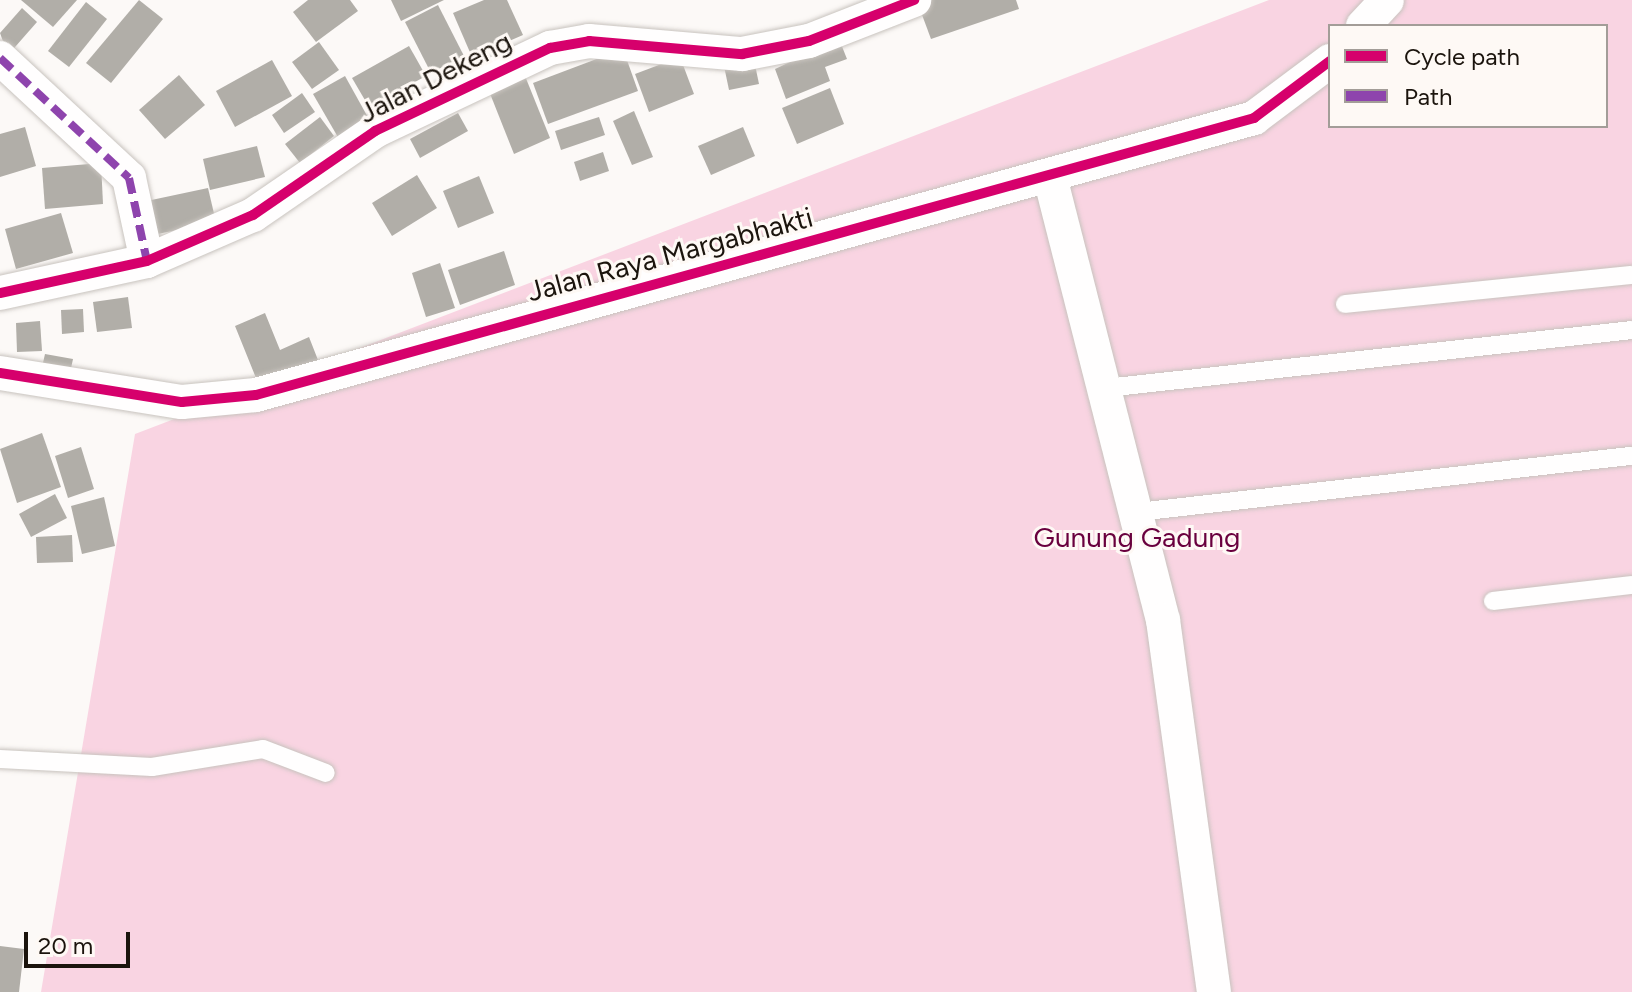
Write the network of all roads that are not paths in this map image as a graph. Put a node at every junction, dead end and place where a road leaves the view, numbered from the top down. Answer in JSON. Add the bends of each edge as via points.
{"nodes":[{"id":1,"x":914,"y":0,"type":"edge"},
{"id":2,"x":1387,"y":0,"type":"edge"},
{"id":3,"x":1365,"y":24,"type":"edge"},
{"id":4,"x":0,"y":58,"type":"edge"},
{"id":5,"x":1328,"y":62,"type":"edge"},
{"id":6,"x":1050,"y":177,"type":"junction"},
{"id":7,"x":147,"y":261,"type":"junction"},
{"id":8,"x":1632,"y":275,"type":"edge"},
{"id":9,"x":0,"y":293,"type":"edge"},
{"id":10,"x":1345,"y":304,"type":"dead end"},
{"id":11,"x":1632,"y":330,"type":"edge"},
{"id":12,"x":0,"y":373,"type":"edge"},
{"id":13,"x":1106,"y":388,"type":"junction"},
{"id":14,"x":1632,"y":456,"type":"edge"},
{"id":15,"x":1138,"y":512,"type":"junction"},
{"id":16,"x":1632,"y":585,"type":"edge"},
{"id":17,"x":1493,"y":601,"type":"dead end"},
{"id":18,"x":0,"y":759,"type":"edge"},
{"id":19,"x":326,"y":773,"type":"dead end"},
{"id":20,"x":1214,"y":992,"type":"edge"}],
"edges":[{"from":1,"to":7,"type":"street","name":"Jalan Dekeng","via":[[809,41],[742,54],[589,41],[550,48],[375,131],[253,215]]},
{"from":2,"to":3,"type":"street"},
{"from":4,"to":7,"type":"street","via":[[129,178]]},
{"from":5,"to":6,"type":"street","name":"Jalan Raya Margabhakti","via":[[1254,118]]},
{"from":6,"to":12,"type":"street","name":"Jalan Raya Margabhakti","via":[[256,395],[182,402]]},
{"from":6,"to":13,"type":"street"},
{"from":7,"to":9,"type":"street","name":"Jalan Dekeng"},
{"from":8,"to":10,"type":"lane"},
{"from":11,"to":13,"type":"lane"},
{"from":13,"to":15,"type":"street"},
{"from":14,"to":15,"type":"lane"},
{"from":15,"to":20,"type":"street","via":[[1163,620]]},
{"from":16,"to":17,"type":"lane"},
{"from":18,"to":19,"type":"lane","via":[[152,767],[263,749]]}]}
